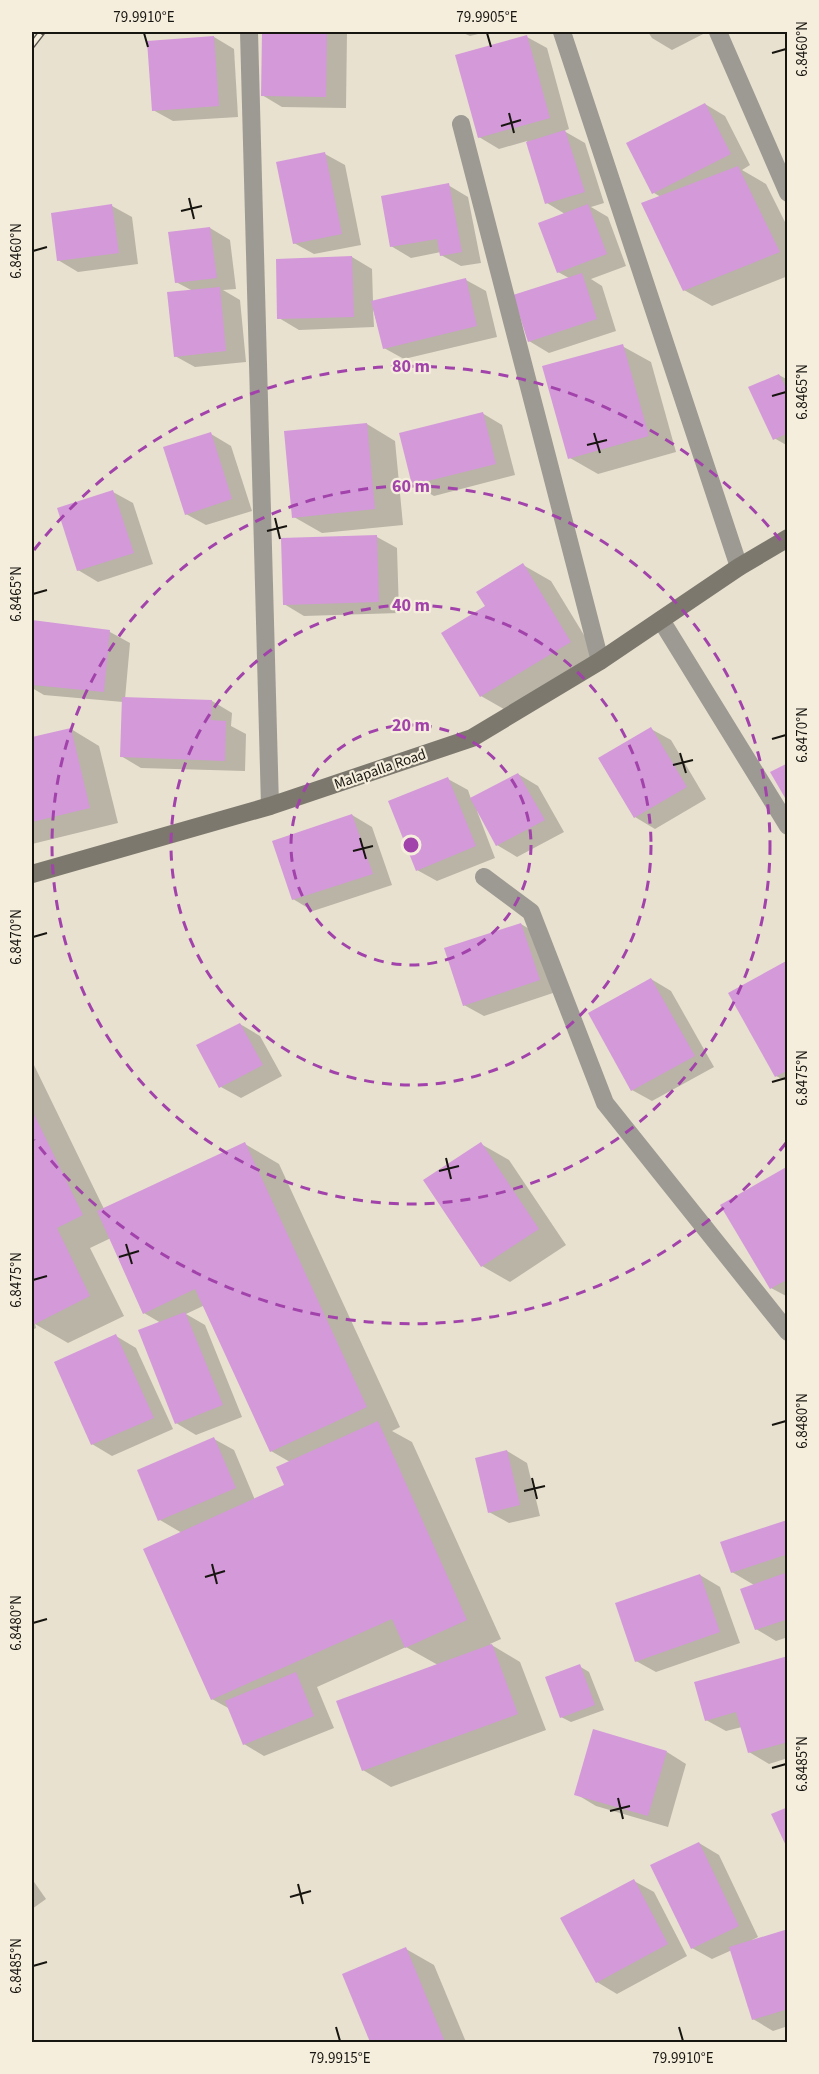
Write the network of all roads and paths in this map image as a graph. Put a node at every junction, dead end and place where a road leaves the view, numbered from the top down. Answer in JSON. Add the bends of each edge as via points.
{"nodes":[{"id":1,"x":249,"y":32,"type":"edge"},
{"id":2,"x":562,"y":32,"type":"edge"},
{"id":3,"x":718,"y":32,"type":"edge"},
{"id":4,"x":461,"y":124,"type":"dead end"},
{"id":5,"x":788,"y":193,"type":"edge"},
{"id":6,"x":788,"y":538,"type":"edge"},
{"id":7,"x":739,"y":567,"type":"junction"},
{"id":8,"x":661,"y":620,"type":"junction"},
{"id":9,"x":600,"y":662,"type":"junction"},
{"id":10,"x":270,"y":806,"type":"junction"},
{"id":11,"x":788,"y":826,"type":"edge"},
{"id":12,"x":32,"y":874,"type":"edge"},
{"id":13,"x":484,"y":877,"type":"dead end"},
{"id":14,"x":788,"y":1332,"type":"edge"}],
"edges":[{"from":1,"to":10,"type":"street"},
{"from":2,"to":7,"type":"street"},
{"from":3,"to":5,"type":"street"},
{"from":4,"to":9,"type":"street"},
{"from":6,"to":7,"type":"street","name":"Malapalla Road"},
{"from":7,"to":8,"type":"street","name":"Malapalla Road"},
{"from":8,"to":9,"type":"street","name":"Malapalla Road"},
{"from":8,"to":11,"type":"street"},
{"from":9,"to":10,"type":"street","name":"Malapalla Road","via":[[472,738]]},
{"from":10,"to":12,"type":"street","name":"Malapalla Road"},
{"from":13,"to":14,"type":"street","via":[[531,912],[605,1103]]}]}
